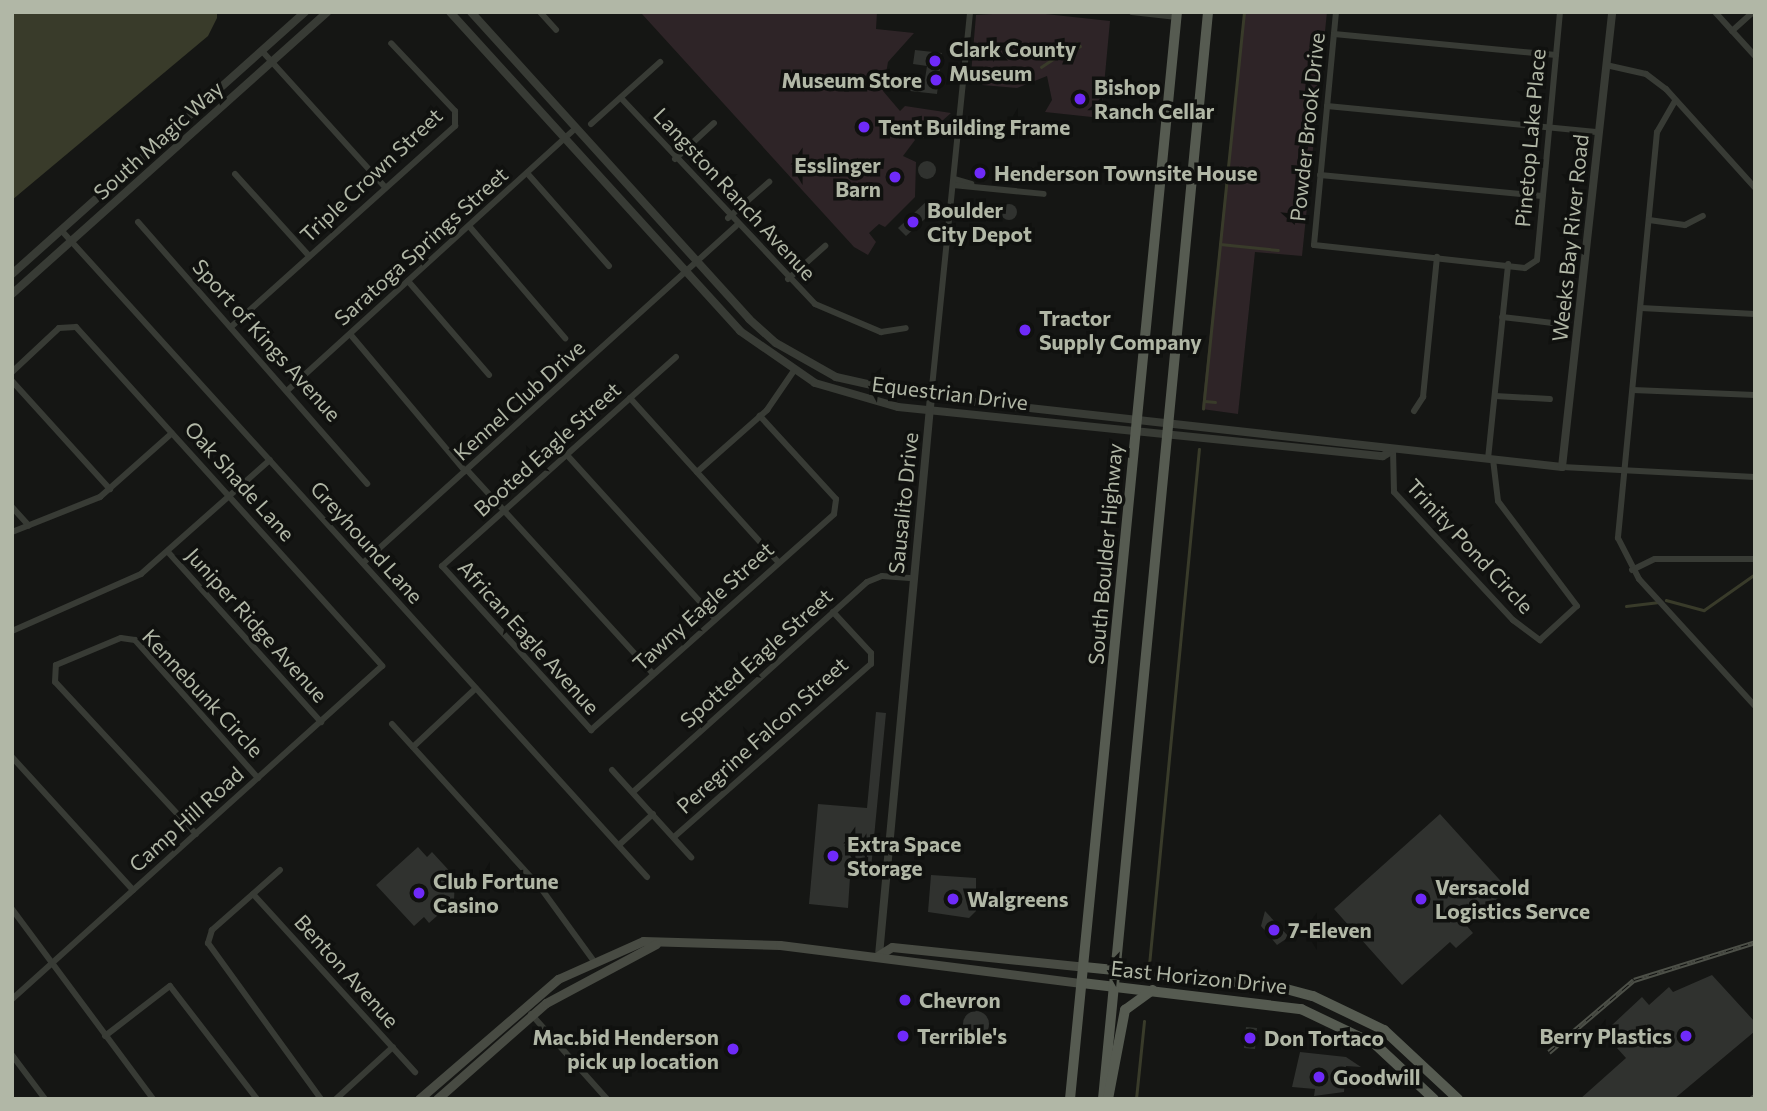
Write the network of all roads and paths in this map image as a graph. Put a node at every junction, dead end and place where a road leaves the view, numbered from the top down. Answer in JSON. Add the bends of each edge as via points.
{"nodes":[{"id":1,"x":305,"y":12,"type":"edge"},
{"id":2,"x":327,"y":12,"type":"edge"},
{"id":3,"x":450,"y":12,"type":"edge"},
{"id":4,"x":471,"y":12,"type":"edge"},
{"id":5,"x":540,"y":12,"type":"edge"},
{"id":6,"x":970,"y":12,"type":"edge"},
{"id":7,"x":1132,"y":12,"type":"edge"},
{"id":8,"x":1208,"y":12,"type":"edge"},
{"id":9,"x":1336,"y":12,"type":"edge"},
{"id":10,"x":1560,"y":12,"type":"edge"},
{"id":11,"x":1612,"y":12,"type":"edge"},
{"id":12,"x":1714,"y":12,"type":"edge"},
{"id":13,"x":1753,"y":12,"type":"edge"},
{"id":14,"x":1177,"y":15,"type":"edge"},
{"id":15,"x":556,"y":30,"type":"dead end"},
{"id":16,"x":1732,"y":31,"type":"junction"},
{"id":17,"x":1334,"y":34,"type":"junction"},
{"id":18,"x":391,"y":43,"type":"dead end"},
{"id":19,"x":262,"y":51,"type":"junction"},
{"id":20,"x":1556,"y":55,"type":"junction"},
{"id":21,"x":1755,"y":56,"type":"edge"},
{"id":22,"x":272,"y":62,"type":"junction"},
{"id":23,"x":660,"y":62,"type":"dead end"},
{"id":24,"x":1606,"y":65,"type":"junction"},
{"id":25,"x":621,"y":98,"type":"junction"},
{"id":26,"x":1675,"y":101,"type":"junction"},
{"id":27,"x":1327,"y":106,"type":"junction"},
{"id":28,"x":713,"y":123,"type":"dead end"},
{"id":29,"x":591,"y":124,"type":"dead end"},
{"id":30,"x":1550,"y":127,"type":"junction"},
{"id":31,"x":576,"y":128,"type":"junction"},
{"id":32,"x":1599,"y":132,"type":"junction"},
{"id":33,"x":565,"y":139,"type":"junction"},
{"id":34,"x":675,"y":159,"type":"junction"},
{"id":35,"x":527,"y":173,"type":"junction"},
{"id":36,"x":235,"y":174,"type":"dead end"},
{"id":37,"x":1321,"y":175,"type":"junction"},
{"id":38,"x":769,"y":182,"type":"dead end"},
{"id":39,"x":953,"y":182,"type":"junction"},
{"id":40,"x":385,"y":187,"type":"junction"},
{"id":41,"x":1755,"y":188,"type":"edge"},
{"id":42,"x":1044,"y":194,"type":"dead end"},
{"id":43,"x":1542,"y":196,"type":"junction"},
{"id":44,"x":1703,"y":216,"type":"dead end"},
{"id":45,"x":728,"y":218,"type":"junction"},
{"id":46,"x":1649,"y":220,"type":"junction"},
{"id":47,"x":138,"y":222,"type":"dead end"},
{"id":48,"x":469,"y":226,"type":"junction"},
{"id":49,"x":736,"y":226,"type":"junction"},
{"id":50,"x":61,"y":230,"type":"junction"},
{"id":51,"x":71,"y":241,"type":"junction"},
{"id":52,"x":825,"y":246,"type":"dead end"},
{"id":53,"x":309,"y":256,"type":"junction"},
{"id":54,"x":1437,"y":257,"type":"junction"},
{"id":55,"x":698,"y":262,"type":"junction"},
{"id":56,"x":1508,"y":264,"type":"junction"},
{"id":57,"x":609,"y":266,"type":"dead end"},
{"id":58,"x":686,"y":273,"type":"junction"},
{"id":59,"x":12,"y":274,"type":"edge"},
{"id":60,"x":788,"y":279,"type":"junction"},
{"id":61,"x":408,"y":281,"type":"junction"},
{"id":62,"x":12,"y":294,"type":"edge"},
{"id":63,"x":1641,"y":308,"type":"junction"},
{"id":64,"x":1755,"y":314,"type":"edge"},
{"id":65,"x":1502,"y":317,"type":"junction"},
{"id":66,"x":1553,"y":323,"type":"dead end"},
{"id":67,"x":232,"y":326,"type":"junction"},
{"id":68,"x":906,"y":328,"type":"dead end"},
{"id":69,"x":350,"y":334,"type":"junction"},
{"id":70,"x":565,"y":338,"type":"dead end"},
{"id":71,"x":676,"y":358,"type":"dead end"},
{"id":72,"x":12,"y":372,"type":"edge"},
{"id":73,"x":793,"y":372,"type":"junction"},
{"id":74,"x":489,"y":375,"type":"dead end"},
{"id":75,"x":12,"y":381,"type":"edge"},
{"id":76,"x":289,"y":389,"type":"junction"},
{"id":77,"x":1633,"y":390,"type":"junction"},
{"id":78,"x":1755,"y":395,"type":"edge"},
{"id":79,"x":1495,"y":396,"type":"junction"},
{"id":80,"x":931,"y":397,"type":"junction"},
{"id":81,"x":631,"y":398,"type":"junction"},
{"id":82,"x":1550,"y":399,"type":"dead end"},
{"id":83,"x":930,"y":411,"type":"junction"},
{"id":84,"x":1414,"y":411,"type":"dead end"},
{"id":85,"x":760,"y":416,"type":"junction"},
{"id":86,"x":1137,"y":425,"type":"junction"},
{"id":87,"x":1166,"y":431,"type":"junction"},
{"id":88,"x":172,"y":433,"type":"junction"},
{"id":89,"x":1393,"y":450,"type":"junction"},
{"id":90,"x":567,"y":455,"type":"junction"},
{"id":91,"x":1490,"y":459,"type":"junction"},
{"id":92,"x":270,"y":460,"type":"junction"},
{"id":93,"x":1562,"y":467,"type":"junction"},
{"id":94,"x":466,"y":470,"type":"junction"},
{"id":95,"x":1625,"y":470,"type":"junction"},
{"id":96,"x":697,"y":472,"type":"junction"},
{"id":97,"x":1755,"y":477,"type":"edge"},
{"id":98,"x":367,"y":484,"type":"dead end"},
{"id":99,"x":110,"y":489,"type":"junction"},
{"id":100,"x":230,"y":496,"type":"junction"},
{"id":101,"x":12,"y":507,"type":"edge"},
{"id":102,"x":505,"y":511,"type":"junction"},
{"id":103,"x":29,"y":526,"type":"junction"},
{"id":104,"x":12,"y":532,"type":"edge"},
{"id":105,"x":168,"y":552,"type":"junction"},
{"id":106,"x":1755,"y":559,"type":"edge"},
{"id":107,"x":778,"y":562,"type":"junction"},
{"id":108,"x":363,"y":563,"type":"junction"},
{"id":109,"x":442,"y":566,"type":"joint"},
{"id":110,"x":1632,"y":570,"type":"junction"},
{"id":111,"x":913,"y":578,"type":"junction"},
{"id":112,"x":833,"y":612,"type":"junction"},
{"id":113,"x":715,"y":618,"type":"junction"},
{"id":114,"x":12,"y":631,"type":"edge"},
{"id":115,"x":383,"y":666,"type":"joint"},
{"id":116,"x":653,"y":674,"type":"junction"},
{"id":117,"x":476,"y":688,"type":"junction"},
{"id":118,"x":1755,"y":706,"type":"edge"},
{"id":119,"x":321,"y":722,"type":"junction"},
{"id":120,"x":392,"y":724,"type":"dead end"},
{"id":121,"x":591,"y":730,"type":"joint"},
{"id":122,"x":413,"y":747,"type":"junction"},
{"id":123,"x":12,"y":757,"type":"edge"},
{"id":124,"x":612,"y":770,"type":"dead end"},
{"id":125,"x":258,"y":778,"type":"junction"},
{"id":126,"x":633,"y":792,"type":"junction"},
{"id":127,"x":653,"y":814,"type":"junction"},
{"id":128,"x":196,"y":834,"type":"junction"},
{"id":129,"x":674,"y":837,"type":"junction"},
{"id":130,"x":619,"y":845,"type":"junction"},
{"id":131,"x":691,"y":857,"type":"dead end"},
{"id":132,"x":280,"y":870,"type":"dead end"},
{"id":133,"x":648,"y":877,"type":"dead end"},
{"id":134,"x":133,"y":890,"type":"junction"},
{"id":135,"x":253,"y":894,"type":"junction"},
{"id":136,"x":12,"y":909,"type":"edge"},
{"id":137,"x":656,"y":944,"type":"junction"},
{"id":138,"x":879,"y":956,"type":"junction"},
{"id":139,"x":593,"y":960,"type":"junction"},
{"id":140,"x":51,"y":964,"type":"junction"},
{"id":141,"x":1084,"y":967,"type":"junction"},
{"id":142,"x":1115,"y":970,"type":"junction"},
{"id":143,"x":1082,"y":983,"type":"junction"},
{"id":144,"x":1114,"y":986,"type":"junction"},
{"id":145,"x":1153,"y":990,"type":"junction"},
{"id":146,"x":1299,"y":993,"type":"junction"},
{"id":147,"x":12,"y":999,"type":"edge"},
{"id":148,"x":1289,"y":1005,"type":"junction"},
{"id":149,"x":523,"y":1006,"type":"junction"},
{"id":150,"x":531,"y":1014,"type":"junction"},
{"id":151,"x":105,"y":1035,"type":"junction"},
{"id":152,"x":393,"y":1047,"type":"junction"},
{"id":153,"x":12,"y":1055,"type":"edge"},
{"id":154,"x":1420,"y":1058,"type":"junction"},
{"id":155,"x":1408,"y":1071,"type":"junction"},
{"id":156,"x":415,"y":1072,"type":"dead end"},
{"id":157,"x":425,"y":1097,"type":"edge"},
{"id":158,"x":45,"y":1099,"type":"edge"},
{"id":159,"x":153,"y":1099,"type":"edge"},
{"id":160,"x":257,"y":1099,"type":"edge"},
{"id":161,"x":321,"y":1099,"type":"edge"},
{"id":162,"x":336,"y":1099,"type":"edge"},
{"id":163,"x":437,"y":1099,"type":"edge"},
{"id":164,"x":607,"y":1099,"type":"edge"},
{"id":165,"x":1070,"y":1099,"type":"edge"},
{"id":166,"x":1103,"y":1099,"type":"edge"},
{"id":167,"x":1108,"y":1099,"type":"edge"},
{"id":168,"x":1434,"y":1099,"type":"edge"},
{"id":169,"x":1458,"y":1099,"type":"edge"}],
"edges":[{"from":1,"to":19,"type":"street","name":"South Magic Way"},
{"from":2,"to":22,"type":"street","name":"South Magic Way"},
{"from":3,"to":33,"type":"street","name":"Equestrian Drive"},
{"from":4,"to":31,"type":"street","name":"Equestrian Drive"},
{"from":5,"to":15,"type":"street"},
{"from":6,"to":39,"type":"street","name":"Sausalito Drive"},
{"from":7,"to":14,"type":"street"},
{"from":8,"to":87,"type":"main road"},
{"from":9,"to":17,"type":"street","name":"Powder Brook Drive"},
{"from":10,"to":20,"type":"street","name":"Pinetop Lake Place"},
{"from":11,"to":24,"type":"street","name":"Weeks Bay River Road"},
{"from":12,"to":16,"type":"street"},
{"from":13,"to":16,"type":"street"},
{"from":14,"to":86,"type":"main road","name":"South Boulder Highway"},
{"from":16,"to":21,"type":"street"},
{"from":17,"to":20,"type":"street"},
{"from":17,"to":27,"type":"street","name":"Powder Brook Drive"},
{"from":18,"to":40,"type":"street","name":"Triple Crown Street","via":[[459,119]]},
{"from":19,"to":22,"type":"street"},
{"from":19,"to":50,"type":"street","name":"South Magic Way"},
{"from":20,"to":30,"type":"street","name":"Pinetop Lake Place"},
{"from":22,"to":40,"type":"street"},
{"from":22,"to":51,"type":"street","name":"South Magic Way"},
{"from":23,"to":25,"type":"street"},
{"from":24,"to":26,"type":"street","via":[[1646,74]]},
{"from":24,"to":32,"type":"street","name":"Weeks Bay River Road"},
{"from":25,"to":29,"type":"street"},
{"from":25,"to":34,"type":"street","name":"Langston Ranch Avenue"},
{"from":26,"to":41,"type":"street"},
{"from":26,"to":46,"type":"street","via":[[1657,132]]},
{"from":27,"to":30,"type":"street"},
{"from":27,"to":37,"type":"street","name":"Powder Brook Drive"},
{"from":28,"to":34,"type":"street"},
{"from":30,"to":32,"type":"street"},
{"from":30,"to":43,"type":"street","name":"Pinetop Lake Place"},
{"from":31,"to":33,"type":"street","name":"Saratoga Springs Street"},
{"from":31,"to":55,"type":"street","name":"Equestrian Drive"},
{"from":32,"to":93,"type":"street","name":"Weeks Bay River Road"},
{"from":33,"to":35,"type":"street","name":"Saratoga Springs Street"},
{"from":33,"to":58,"type":"street","name":"Equestrian Drive"},
{"from":34,"to":45,"type":"street","name":"Langston Ranch Avenue"},
{"from":35,"to":48,"type":"street","name":"Saratoga Springs Street"},
{"from":35,"to":57,"type":"street"},
{"from":36,"to":53,"type":"street"},
{"from":37,"to":43,"type":"street"},
{"from":37,"to":54,"type":"street","name":"Powder Brook Drive","via":[[1314,245]]},
{"from":38,"to":45,"type":"street"},
{"from":39,"to":42,"type":"street"},
{"from":39,"to":80,"type":"street","name":"Sausalito Drive"},
{"from":40,"to":53,"type":"street","name":"Triple Crown Street"},
{"from":43,"to":56,"type":"street","name":"Pinetop Lake Place","via":[[1534,266]]},
{"from":44,"to":46,"type":"street","via":[[1685,225]]},
{"from":45,"to":49,"type":"street","name":"Langston Ranch Avenue"},
{"from":46,"to":63,"type":"street"},
{"from":47,"to":67,"type":"street","name":"Sport of Kings Avenue"},
{"from":48,"to":61,"type":"street","name":"Saratoga Springs Street"},
{"from":48,"to":70,"type":"street"},
{"from":49,"to":55,"type":"street","name":"Kennel Club Drive"},
{"from":49,"to":60,"type":"street","name":"Langston Ranch Avenue"},
{"from":50,"to":51,"type":"street","name":"Greyhound Lane"},
{"from":50,"to":59,"type":"street","name":"South Magic Way"},
{"from":51,"to":62,"type":"street","name":"South Magic Way"},
{"from":51,"to":92,"type":"street","name":"Greyhound Lane"},
{"from":52,"to":60,"type":"street"},
{"from":53,"to":67,"type":"street","name":"Triple Crown Street"},
{"from":54,"to":56,"type":"street"},
{"from":54,"to":84,"type":"street","via":[[1423,397]]},
{"from":55,"to":58,"type":"street","name":"Kennel Club Drive"},
{"from":55,"to":80,"type":"street","name":"Equestrian Drive","via":[[764,333],[808,364],[857,385]]},
{"from":56,"to":65,"type":"street"},
{"from":58,"to":73,"type":"street","name":"Equestrian Drive","via":[[746,337]]},
{"from":58,"to":94,"type":"street","name":"Kennel Club Drive"},
{"from":60,"to":68,"type":"street","name":"Langston Ranch Avenue","via":[[815,304],[852,323],[881,331]]},
{"from":61,"to":69,"type":"street","name":"Saratoga Springs Street"},
{"from":61,"to":74,"type":"street"},
{"from":63,"to":64,"type":"street"},
{"from":63,"to":77,"type":"street"},
{"from":65,"to":66,"type":"street"},
{"from":65,"to":79,"type":"street"},
{"from":67,"to":76,"type":"street","name":"Sport of Kings Avenue"},
{"from":69,"to":76,"type":"street","name":"Saratoga Springs Street"},
{"from":69,"to":94,"type":"street"},
{"from":71,"to":81,"type":"street","name":"Booted Eagle Street"},
{"from":72,"to":88,"type":"street","name":"Oak Shade Lane","via":[[68,324]]},
{"from":73,"to":83,"type":"street","name":"Equestrian Drive","via":[[852,398]]},
{"from":73,"to":85,"type":"street"},
{"from":75,"to":99,"type":"street"},
{"from":76,"to":98,"type":"street","name":"Sport of Kings Avenue"},
{"from":77,"to":78,"type":"street"},
{"from":77,"to":95,"type":"street"},
{"from":79,"to":82,"type":"street"},
{"from":79,"to":91,"type":"street"},
{"from":80,"to":83,"type":"street","name":"Sausalito Drive"},
{"from":80,"to":86,"type":"street","name":"Equestrian Drive"},
{"from":81,"to":90,"type":"street","name":"Booted Eagle Street"},
{"from":81,"to":96,"type":"street"},
{"from":83,"to":86,"type":"street","name":"Equestrian Drive"},
{"from":83,"to":111,"type":"street","name":"Sausalito Drive"},
{"from":85,"to":96,"type":"street"},
{"from":85,"to":107,"type":"street","name":"Tawny Eagle Street","via":[[838,507]]},
{"from":86,"to":87,"type":"street","name":"Equestrian Drive"},
{"from":86,"to":141,"type":"main road","name":"South Boulder Highway"},
{"from":87,"to":89,"type":"street","name":"Equestrian Drive","via":[[1365,441]]},
{"from":87,"to":89,"type":"street","name":"Equestrian Drive","via":[[1382,456]]},
{"from":87,"to":142,"type":"main road"},
{"from":88,"to":99,"type":"street"},
{"from":88,"to":100,"type":"street","name":"Oak Shade Lane"},
{"from":89,"to":91,"type":"street","name":"Equestrian Drive"},
{"from":89,"to":91,"type":"street","name":"Trinity Pond Circle","via":[[1394,492],[1513,620],[1540,640],[1577,606],[1498,501]]},
{"from":90,"to":102,"type":"street","name":"Booted Eagle Street"},
{"from":90,"to":113,"type":"street"},
{"from":91,"to":93,"type":"street","name":"Equestrian Drive"},
{"from":92,"to":100,"type":"street"},
{"from":92,"to":108,"type":"street","name":"Greyhound Lane"},
{"from":93,"to":95,"type":"street"},
{"from":94,"to":102,"type":"street"},
{"from":94,"to":108,"type":"street","name":"Kennel Club Drive"},
{"from":95,"to":97,"type":"street"},
{"from":95,"to":110,"type":"street","via":[[1618,538]]},
{"from":96,"to":107,"type":"street"},
{"from":99,"to":103,"type":"street"},
{"from":100,"to":105,"type":"street"},
{"from":100,"to":115,"type":"street","name":"Oak Shade Lane"},
{"from":101,"to":103,"type":"street"},
{"from":102,"to":109,"type":"street","name":"Booted Eagle Street"},
{"from":102,"to":116,"type":"street"},
{"from":103,"to":104,"type":"street"},
{"from":105,"to":114,"type":"street","via":[[129,580]]},
{"from":105,"to":119,"type":"street","name":"Juniper Ridge Avenue"},
{"from":106,"to":110,"type":"street","via":[[1656,559]]},
{"from":107,"to":113,"type":"street","name":"Tawny Eagle Street"},
{"from":108,"to":117,"type":"street","name":"Greyhound Lane"},
{"from":109,"to":121,"type":"street","name":"African Eagle Avenue"},
{"from":110,"to":118,"type":"street"},
{"from":111,"to":112,"type":"street","name":"Spotted Eagle Street","via":[[874,578]]},
{"from":111,"to":138,"type":"street","name":"Sausalito Drive"},
{"from":112,"to":126,"type":"street","name":"Spotted Eagle Street"},
{"from":112,"to":129,"type":"street","name":"Peregrine Falcon Street","via":[[874,659]]},
{"from":113,"to":116,"type":"street","name":"Tawny Eagle Street"},
{"from":115,"to":119,"type":"street","name":"Camp Hill Road"},
{"from":116,"to":121,"type":"street","name":"Tawny Eagle Street"},
{"from":117,"to":122,"type":"street"},
{"from":117,"to":130,"type":"street","name":"Greyhound Lane"},
{"from":119,"to":125,"type":"street","name":"Camp Hill Road"},
{"from":120,"to":122,"type":"street"},
{"from":122,"to":139,"type":"street","via":[[540,887]]},
{"from":123,"to":134,"type":"street"},
{"from":124,"to":126,"type":"street"},
{"from":125,"to":128,"type":"street","name":"Camp Hill Road"},
{"from":125,"to":128,"type":"street","name":"Kennebunk Circle","via":[[135,640],[121,639],[56,665],[55,681]]},
{"from":126,"to":127,"type":"street"},
{"from":127,"to":129,"type":"street"},
{"from":127,"to":130,"type":"street"},
{"from":128,"to":134,"type":"street","name":"Camp Hill Road"},
{"from":129,"to":131,"type":"street"},
{"from":130,"to":133,"type":"street","name":"Greyhound Lane"},
{"from":132,"to":135,"type":"street"},
{"from":134,"to":140,"type":"street","name":"Camp Hill Road"},
{"from":135,"to":152,"type":"street","name":"Benton Avenue"},
{"from":135,"to":161,"type":"street","via":[[208,939]]},
{"from":136,"to":140,"type":"street"},
{"from":137,"to":138,"type":"main road","via":[[732,940]]},
{"from":137,"to":139,"type":"main road","via":[[643,941]]},
{"from":137,"to":150,"type":"main road","via":[[580,980]]},
{"from":138,"to":141,"type":"main road","via":[[892,947]]},
{"from":138,"to":143,"type":"main road","via":[[890,962]]},
{"from":139,"to":149,"type":"main road"},
{"from":140,"to":147,"type":"street","name":"Camp Hill Road"},
{"from":140,"to":151,"type":"street"},
{"from":141,"to":142,"type":"main road","name":"East Horizon Drive"},
{"from":141,"to":143,"type":"main road","name":"South Boulder Highway"},
{"from":142,"to":144,"type":"main road"},
{"from":142,"to":146,"type":"main road","name":"East Horizon Drive"},
{"from":143,"to":144,"type":"main road","name":"East Horizon Drive"},
{"from":143,"to":165,"type":"main road","name":"South Boulder Highway"},
{"from":144,"to":145,"type":"main road","name":"East Horizon Drive"},
{"from":144,"to":166,"type":"main road"},
{"from":145,"to":148,"type":"main road","name":"East Horizon Drive"},
{"from":145,"to":167,"type":"main road","via":[[1125,1010]]},
{"from":146,"to":148,"type":"main road"},
{"from":146,"to":154,"type":"main road","name":"East Horizon Drive","via":[[1367,1020]]},
{"from":148,"to":155,"type":"main road","name":"East Horizon Drive","via":[[1356,1033]]},
{"from":149,"to":150,"type":"street"},
{"from":149,"to":157,"type":"main road"},
{"from":150,"to":163,"type":"main road"},
{"from":150,"to":164,"type":"street"},
{"from":151,"to":159,"type":"street"},
{"from":151,"to":160,"type":"street","via":[[170,986]]},
{"from":152,"to":156,"type":"street","name":"Benton Avenue"},
{"from":152,"to":162,"type":"street"},
{"from":153,"to":158,"type":"street"},
{"from":154,"to":155,"type":"main road"},
{"from":154,"to":169,"type":"main road","name":"East Horizon Drive"},
{"from":155,"to":168,"type":"main road","name":"East Horizon Drive"}]}
